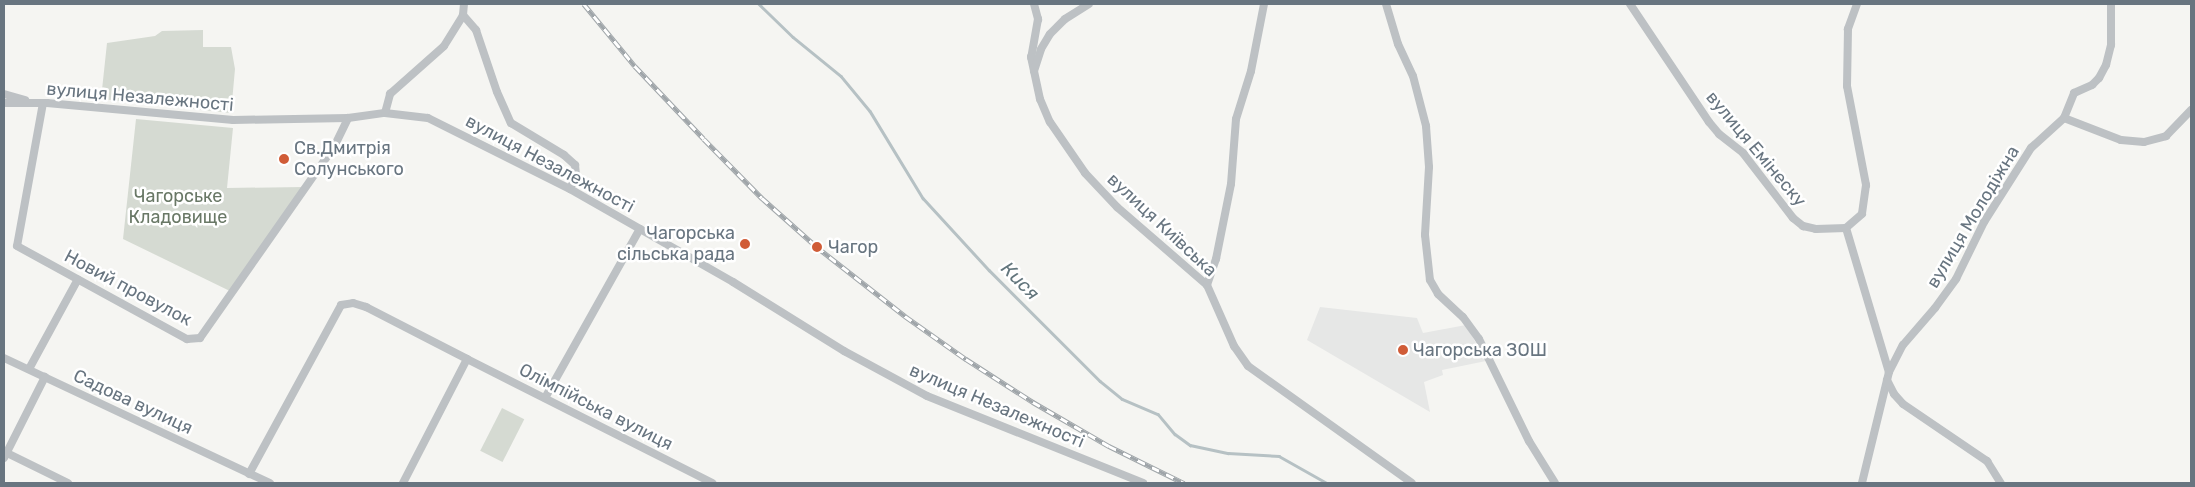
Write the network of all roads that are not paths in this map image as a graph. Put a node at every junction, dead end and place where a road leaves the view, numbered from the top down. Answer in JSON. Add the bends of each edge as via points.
{"nodes":[{"id":1,"x":464,"y":4,"type":"edge"},
{"id":2,"x":1034,"y":4,"type":"edge"},
{"id":3,"x":1089,"y":4,"type":"edge"},
{"id":4,"x":1264,"y":4,"type":"edge"},
{"id":5,"x":1386,"y":4,"type":"edge"},
{"id":6,"x":1630,"y":4,"type":"edge"},
{"id":7,"x":1857,"y":4,"type":"edge"},
{"id":8,"x":2111,"y":4,"type":"edge"},
{"id":9,"x":463,"y":16,"type":"junction"},
{"id":10,"x":1034,"y":73,"type":"junction"},
{"id":11,"x":4,"y":94,"type":"edge"},
{"id":12,"x":4,"y":103,"type":"edge"},
{"id":13,"x":34,"y":103,"type":"junction"},
{"id":14,"x":43,"y":103,"type":"junction"},
{"id":15,"x":2191,"y":110,"type":"edge"},
{"id":16,"x":385,"y":113,"type":"junction"},
{"id":17,"x":348,"y":118,"type":"junction"},
{"id":18,"x":2064,"y":118,"type":"junction"},
{"id":19,"x":570,"y":189,"type":"junction"},
{"id":20,"x":1846,"y":228,"type":"junction"},
{"id":21,"x":640,"y":229,"type":"junction"},
{"id":22,"x":78,"y":279,"type":"junction"},
{"id":23,"x":1207,"y":286,"type":"junction"},
{"id":24,"x":4,"y":358,"type":"edge"},
{"id":25,"x":467,"y":359,"type":"junction"},
{"id":26,"x":29,"y":369,"type":"junction"},
{"id":27,"x":1888,"y":376,"type":"junction"},
{"id":28,"x":45,"y":377,"type":"junction"},
{"id":29,"x":545,"y":398,"type":"junction"},
{"id":30,"x":5,"y":455,"type":"edge"},
{"id":31,"x":249,"y":474,"type":"junction"},
{"id":32,"x":68,"y":483,"type":"edge"},
{"id":33,"x":270,"y":483,"type":"edge"},
{"id":34,"x":403,"y":483,"type":"edge"},
{"id":35,"x":712,"y":483,"type":"edge"},
{"id":36,"x":1143,"y":483,"type":"edge"},
{"id":37,"x":1412,"y":483,"type":"edge"},
{"id":38,"x":1554,"y":483,"type":"edge"},
{"id":39,"x":1862,"y":483,"type":"edge"},
{"id":40,"x":2001,"y":483,"type":"edge"}],
"edges":[{"from":1,"to":9,"type":"street"},
{"from":2,"to":10,"type":"street","name":"вулиця Київська","via":[[1038,15],[1031,52]]},
{"from":3,"to":10,"type":"street","via":[[1065,19],[1050,34],[1041,49]]},
{"from":4,"to":23,"type":"street","via":[[1251,71],[1236,119],[1231,184],[1216,259]]},
{"from":5,"to":38,"type":"street","via":[[1426,126],[1429,167],[1426,235],[1430,280],[1436,291],[1464,317],[1479,339],[1529,441]]},
{"from":6,"to":20,"type":"street","name":"вулиця Емінеску","via":[[1709,122],[1743,153],[1793,218],[1803,226],[1816,229]]},
{"from":7,"to":20,"type":"street","via":[[1848,29],[1847,86],[1866,185],[1862,214]]},
{"from":8,"to":18,"type":"street","name":"вулиця Молодіжна","via":[[2112,39],[2106,65],[2094,84],[2074,93]]},
{"from":9,"to":16,"type":"street","via":[[444,46],[390,94]]},
{"from":9,"to":19,"type":"street","via":[[476,30],[511,122],[575,164],[576,175]]},
{"from":10,"to":23,"type":"street","name":"вулиця Київська","via":[[1050,122],[1085,173],[1108,198]]},
{"from":11,"to":13,"type":"street"},
{"from":12,"to":13,"type":"street","name":"вулиця Незалежності"},
{"from":13,"to":14,"type":"street","name":"вулиця Незалежності"},
{"from":14,"to":17,"type":"street","name":"вулиця Незалежності","via":[[233,120]]},
{"from":14,"to":22,"type":"street","name":"Новий провулок","via":[[17,246]]},
{"from":15,"to":18,"type":"street","via":[[2166,136],[2144,142],[2121,140]]},
{"from":16,"to":17,"type":"street","name":"вулиця Незалежності"},
{"from":16,"to":19,"type":"street","name":"вулиця Незалежності","via":[[428,118]]},
{"from":17,"to":22,"type":"street","name":"Новий провулок","via":[[335,145],[200,338],[187,339]]},
{"from":18,"to":27,"type":"street","name":"вулиця Молодіжна","via":[[2031,148],[1984,222],[1956,279],[1903,345]]},
{"from":19,"to":21,"type":"street","name":"вулиця Незалежності"},
{"from":20,"to":27,"type":"street"},
{"from":21,"to":29,"type":"street"},
{"from":21,"to":36,"type":"street","name":"вулиця Незалежності","via":[[844,351],[927,396]]},
{"from":22,"to":26,"type":"street"},
{"from":23,"to":37,"type":"street","name":"вулиця Київська","via":[[1234,346],[1248,366]]},
{"from":24,"to":26,"type":"street","name":"Садова вулиця"},
{"from":25,"to":29,"type":"street","name":"Олімпійська вулиця"},
{"from":25,"to":31,"type":"street","name":"Олімпійська вулиця","via":[[366,307],[353,303],[341,305]]},
{"from":25,"to":34,"type":"street"},
{"from":26,"to":28,"type":"street","name":"Садова вулиця"},
{"from":27,"to":39,"type":"street","name":"вулиця Молодіжна"},
{"from":27,"to":40,"type":"street","via":[[1894,394],[1904,404],[1987,461]]},
{"from":28,"to":30,"type":"street"},
{"from":28,"to":31,"type":"street","name":"Садова вулиця"},
{"from":29,"to":35,"type":"street","name":"Олімпійська вулиця"},
{"from":30,"to":32,"type":"street"},
{"from":31,"to":33,"type":"street","name":"Садова вулиця"}]}
